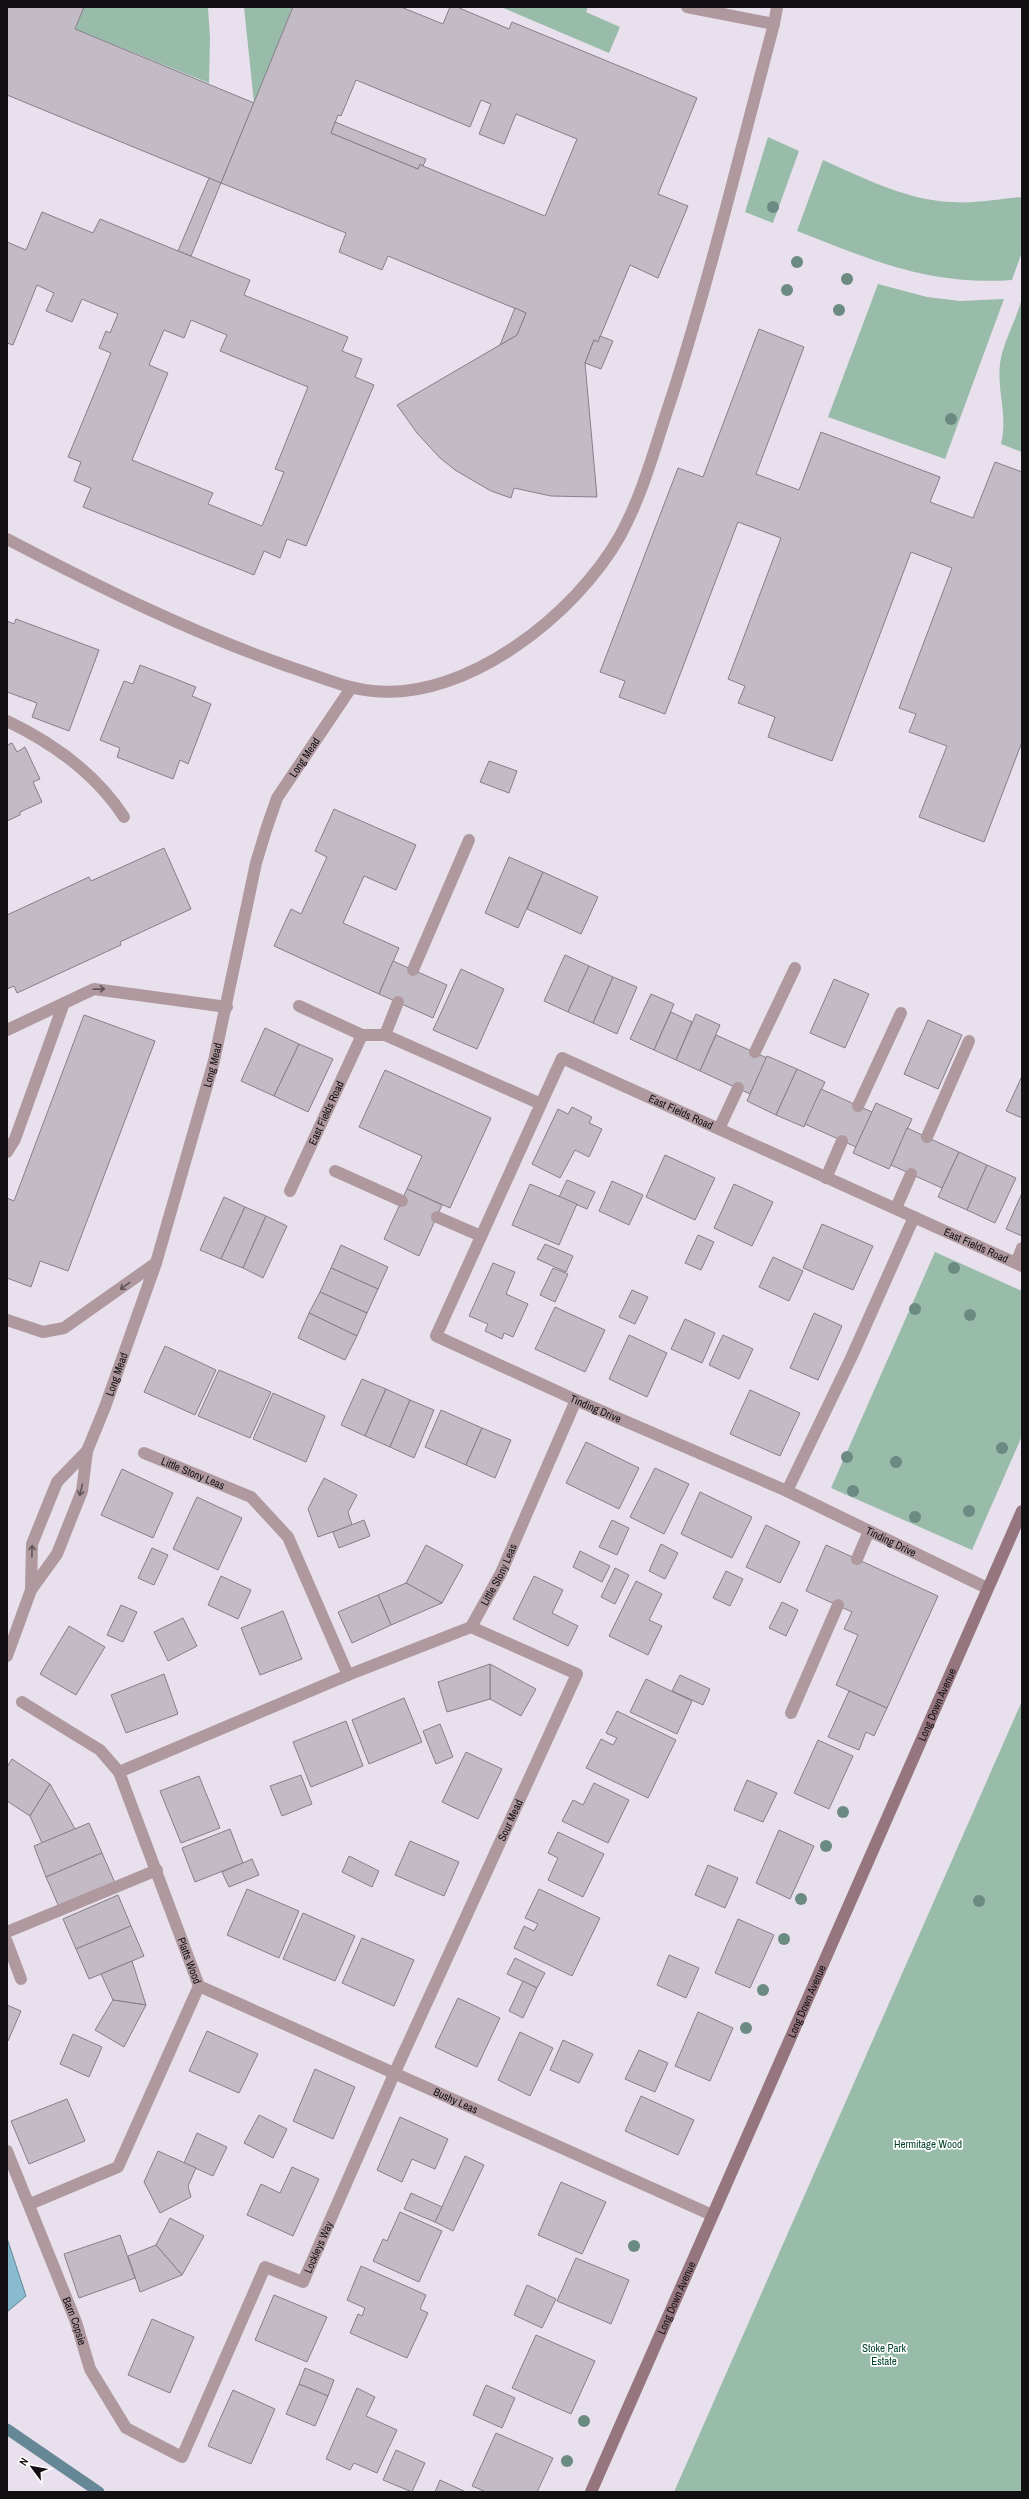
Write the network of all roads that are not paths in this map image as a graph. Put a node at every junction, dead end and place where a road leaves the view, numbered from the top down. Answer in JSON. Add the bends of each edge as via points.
{"nodes":[{"id":1,"x":687,"y":7,"type":"edge"},
{"id":2,"x":777,"y":7,"type":"edge"},
{"id":3,"x":774,"y":24,"type":"junction"},
{"id":4,"x":7,"y":539,"type":"edge"},
{"id":5,"x":351,"y":688,"type":"junction"},
{"id":6,"x":7,"y":721,"type":"edge"},
{"id":7,"x":124,"y":816,"type":"dead end"},
{"id":8,"x":469,"y":840,"type":"dead end"},
{"id":9,"x":795,"y":968,"type":"dead end"},
{"id":10,"x":413,"y":970,"type":"dead end"},
{"id":11,"x":398,"y":1002,"type":"dead end"},
{"id":12,"x":64,"y":1003,"type":"junction"},
{"id":13,"x":299,"y":1006,"type":"dead end"},
{"id":14,"x":227,"y":1007,"type":"junction"},
{"id":15,"x":901,"y":1013,"type":"dead end"},
{"id":16,"x":7,"y":1030,"type":"edge"},
{"id":17,"x":362,"y":1035,"type":"junction"},
{"id":18,"x":385,"y":1035,"type":"junction"},
{"id":19,"x":969,"y":1041,"type":"dead end"},
{"id":20,"x":755,"y":1052,"type":"dead end"},
{"id":21,"x":738,"y":1088,"type":"dead end"},
{"id":22,"x":541,"y":1104,"type":"junction"},
{"id":23,"x":858,"y":1106,"type":"dead end"},
{"id":24,"x":719,"y":1129,"type":"junction"},
{"id":25,"x":927,"y":1137,"type":"dead end"},
{"id":26,"x":842,"y":1141,"type":"dead end"},
{"id":27,"x":7,"y":1152,"type":"edge"},
{"id":28,"x":335,"y":1171,"type":"dead end"},
{"id":29,"x":911,"y":1174,"type":"dead end"},
{"id":30,"x":826,"y":1178,"type":"junction"},
{"id":31,"x":290,"y":1191,"type":"dead end"},
{"id":32,"x":402,"y":1201,"type":"dead end"},
{"id":33,"x":896,"y":1208,"type":"junction"},
{"id":34,"x":437,"y":1217,"type":"dead end"},
{"id":35,"x":914,"y":1217,"type":"junction"},
{"id":36,"x":481,"y":1236,"type":"junction"},
{"id":37,"x":1022,"y":1248,"type":"edge"},
{"id":38,"x":156,"y":1263,"type":"junction"},
{"id":39,"x":1019,"y":1264,"type":"edge"},
{"id":40,"x":7,"y":1320,"type":"edge"},
{"id":41,"x":576,"y":1400,"type":"junction"},
{"id":42,"x":87,"y":1451,"type":"junction"},
{"id":43,"x":144,"y":1453,"type":"dead end"},
{"id":44,"x":787,"y":1491,"type":"junction"},
{"id":45,"x":1022,"y":1511,"type":"edge"},
{"id":46,"x":869,"y":1531,"type":"junction"},
{"id":47,"x":857,"y":1559,"type":"dead end"},
{"id":48,"x":987,"y":1588,"type":"junction"},
{"id":49,"x":31,"y":1590,"type":"junction"},
{"id":50,"x":838,"y":1605,"type":"dead end"},
{"id":51,"x":471,"y":1627,"type":"junction"},
{"id":52,"x":7,"y":1656,"type":"edge"},
{"id":53,"x":348,"y":1675,"type":"junction"},
{"id":54,"x":22,"y":1702,"type":"dead end"},
{"id":55,"x":791,"y":1712,"type":"dead end"},
{"id":56,"x":118,"y":1772,"type":"junction"},
{"id":57,"x":157,"y":1870,"type":"junction"},
{"id":58,"x":7,"y":1932,"type":"edge"},
{"id":59,"x":7,"y":1942,"type":"edge"},
{"id":60,"x":21,"y":1979,"type":"dead end"},
{"id":61,"x":199,"y":1986,"type":"junction"},
{"id":62,"x":395,"y":2072,"type":"junction"},
{"id":63,"x":7,"y":2152,"type":"edge"},
{"id":64,"x":30,"y":2204,"type":"junction"},
{"id":65,"x":712,"y":2215,"type":"junction"},
{"id":66,"x":182,"y":2457,"type":"joint"},
{"id":67,"x":591,"y":2492,"type":"edge"}],
"edges":[{"from":1,"to":3,"type":"street"},
{"from":2,"to":3,"type":"street"},
{"from":3,"to":5,"type":"street","via":[[683,361],[644,481],[631,514],[606,558],[566,603],[533,632],[475,671],[458,679],[425,688],[377,692]]},
{"from":4,"to":5,"type":"street","via":[[108,591],[237,649]]},
{"from":5,"to":14,"type":"street","name":"Long Mead","via":[[277,798],[256,863]]},
{"from":6,"to":7,"type":"street","via":[[37,737],[84,770],[110,795]]},
{"from":8,"to":10,"type":"street"},
{"from":9,"to":20,"type":"street"},
{"from":11,"to":18,"type":"street"},
{"from":12,"to":14,"type":"street","one_way":true,"via":[[85,992],[104,988]]},
{"from":12,"to":16,"type":"street"},
{"from":12,"to":27,"type":"street","via":[[15,1140]]},
{"from":13,"to":17,"type":"street"},
{"from":14,"to":38,"type":"street","name":"Long Mead","via":[[197,1126]]},
{"from":15,"to":23,"type":"street"},
{"from":17,"to":18,"type":"street"},
{"from":17,"to":31,"type":"street","name":"East Fields Road"},
{"from":18,"to":22,"type":"street"},
{"from":19,"to":25,"type":"street"},
{"from":21,"to":24,"type":"street"},
{"from":22,"to":24,"type":"street","name":"East Fields Road","via":[[562,1058]]},
{"from":22,"to":36,"type":"street","name":"Tinding Drive"},
{"from":24,"to":30,"type":"street","name":"East Fields Road"},
{"from":26,"to":30,"type":"street"},
{"from":28,"to":32,"type":"street"},
{"from":29,"to":33,"type":"street"},
{"from":30,"to":33,"type":"street","name":"East Fields Road"},
{"from":33,"to":35,"type":"street","name":"East Fields Road"},
{"from":34,"to":36,"type":"street"},
{"from":35,"to":39,"type":"street","name":"East Fields Road"},
{"from":35,"to":44,"type":"street","via":[[852,1356]]},
{"from":36,"to":41,"type":"street","name":"Tinding Drive","via":[[436,1336]]},
{"from":37,"to":39,"type":"street"},
{"from":38,"to":40,"type":"street","one_way":true,"via":[[64,1328],[44,1332]]},
{"from":38,"to":42,"type":"street","name":"Long Mead"},
{"from":41,"to":44,"type":"street","name":"Tinding Drive"},
{"from":41,"to":51,"type":"street","name":"Little Stony Leas","via":[[501,1573]]},
{"from":42,"to":49,"type":"street","name":"Long Mead","one_way":true,"via":[[82,1491],[57,1554]]},
{"from":49,"to":42,"type":"street","name":"Long Mead","one_way":true,"via":[[32,1544],[57,1482]]},
{"from":43,"to":53,"type":"street","name":"Little Stony Leas","via":[[251,1498],[288,1537]]},
{"from":44,"to":46,"type":"street","name":"Tinding Drive"},
{"from":45,"to":48,"type":"street","name":"Long Down Avenue"},
{"from":46,"to":47,"type":"street"},
{"from":46,"to":48,"type":"street","name":"Tinding Drive"},
{"from":48,"to":65,"type":"street","name":"Long Down Avenue"},
{"from":49,"to":52,"type":"street","name":"Long Mead"},
{"from":50,"to":55,"type":"street"},
{"from":51,"to":53,"type":"street"},
{"from":51,"to":62,"type":"street","name":"Sour Mead","via":[[577,1674]]},
{"from":53,"to":56,"type":"street"},
{"from":54,"to":56,"type":"street","name":"Platts Wood","via":[[100,1750]]},
{"from":56,"to":57,"type":"street","name":"Platts Wood"},
{"from":57,"to":58,"type":"street"},
{"from":57,"to":61,"type":"street","name":"Platts Wood"},
{"from":59,"to":60,"type":"street"},
{"from":61,"to":62,"type":"street","name":"Bushy Leas"},
{"from":61,"to":64,"type":"street","name":"Platts Wood","via":[[118,2167]]},
{"from":62,"to":65,"type":"street","name":"Bushy Leas"},
{"from":62,"to":66,"type":"street","name":"Lockleys Way","via":[[303,2282],[265,2267]]},
{"from":63,"to":64,"type":"street","name":"Barn Copsie"},
{"from":64,"to":66,"type":"street","name":"Barn Copsie","via":[[76,2322],[90,2369],[126,2428]]},
{"from":65,"to":67,"type":"street","name":"Long Down Avenue"}]}
